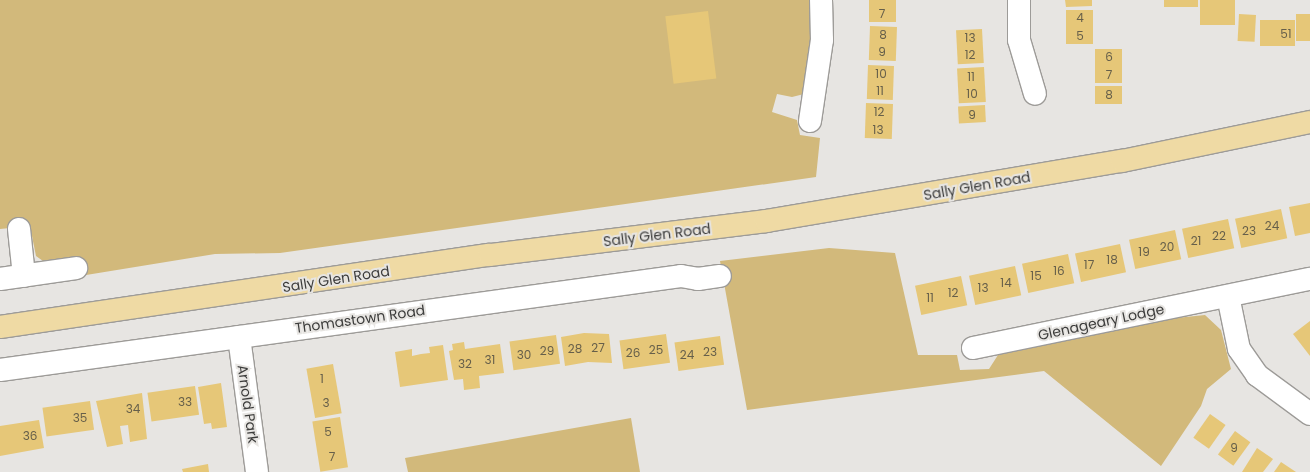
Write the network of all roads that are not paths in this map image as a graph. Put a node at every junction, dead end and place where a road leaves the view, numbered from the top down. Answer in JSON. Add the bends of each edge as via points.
{"nodes":[{"id":1,"x":821,"y":0,"type":"edge"},
{"id":2,"x":1019,"y":0,"type":"edge"},
{"id":3,"x":1034,"y":94,"type":"dead end"},
{"id":4,"x":810,"y":121,"type":"dead end"},
{"id":5,"x":1310,"y":122,"type":"edge"},
{"id":6,"x":19,"y":229,"type":"dead end"},
{"id":7,"x":76,"y":268,"type":"dead end"},
{"id":8,"x":24,"y":276,"type":"junction"},
{"id":9,"x":720,"y":276,"type":"dead end"},
{"id":10,"x":0,"y":279,"type":"edge"},
{"id":11,"x":1310,"y":279,"type":"edge"},
{"id":12,"x":1228,"y":296,"type":"junction"},
{"id":13,"x":0,"y":327,"type":"edge"},
{"id":14,"x":239,"y":337,"type":"junction"},
{"id":15,"x":973,"y":348,"type":"dead end"},
{"id":16,"x":0,"y":370,"type":"edge"},
{"id":17,"x":1310,"y":414,"type":"edge"},
{"id":18,"x":257,"y":472,"type":"edge"}],
"edges":[{"from":1,"to":4,"type":"street","via":[[822,40]]},
{"from":2,"to":3,"type":"street","via":[[1019,40]]},
{"from":5,"to":13,"type":"main road","name":"Sally Glen Road","via":[[1122,162],[774,220],[490,255]]},
{"from":6,"to":8,"type":"street"},
{"from":7,"to":8,"type":"street"},
{"from":8,"to":10,"type":"street"},
{"from":9,"to":14,"type":"street","name":"Thomastown Road","via":[[698,279],[681,276]]},
{"from":11,"to":12,"type":"street","name":"Glenageary Lodge"},
{"from":12,"to":15,"type":"street","name":"Glenageary Lodge"},
{"from":12,"to":17,"type":"street","via":[[1239,348],[1257,375]]},
{"from":14,"to":16,"type":"street","name":"Thomastown Road"},
{"from":14,"to":18,"type":"street","name":"Arnold Park"}]}
